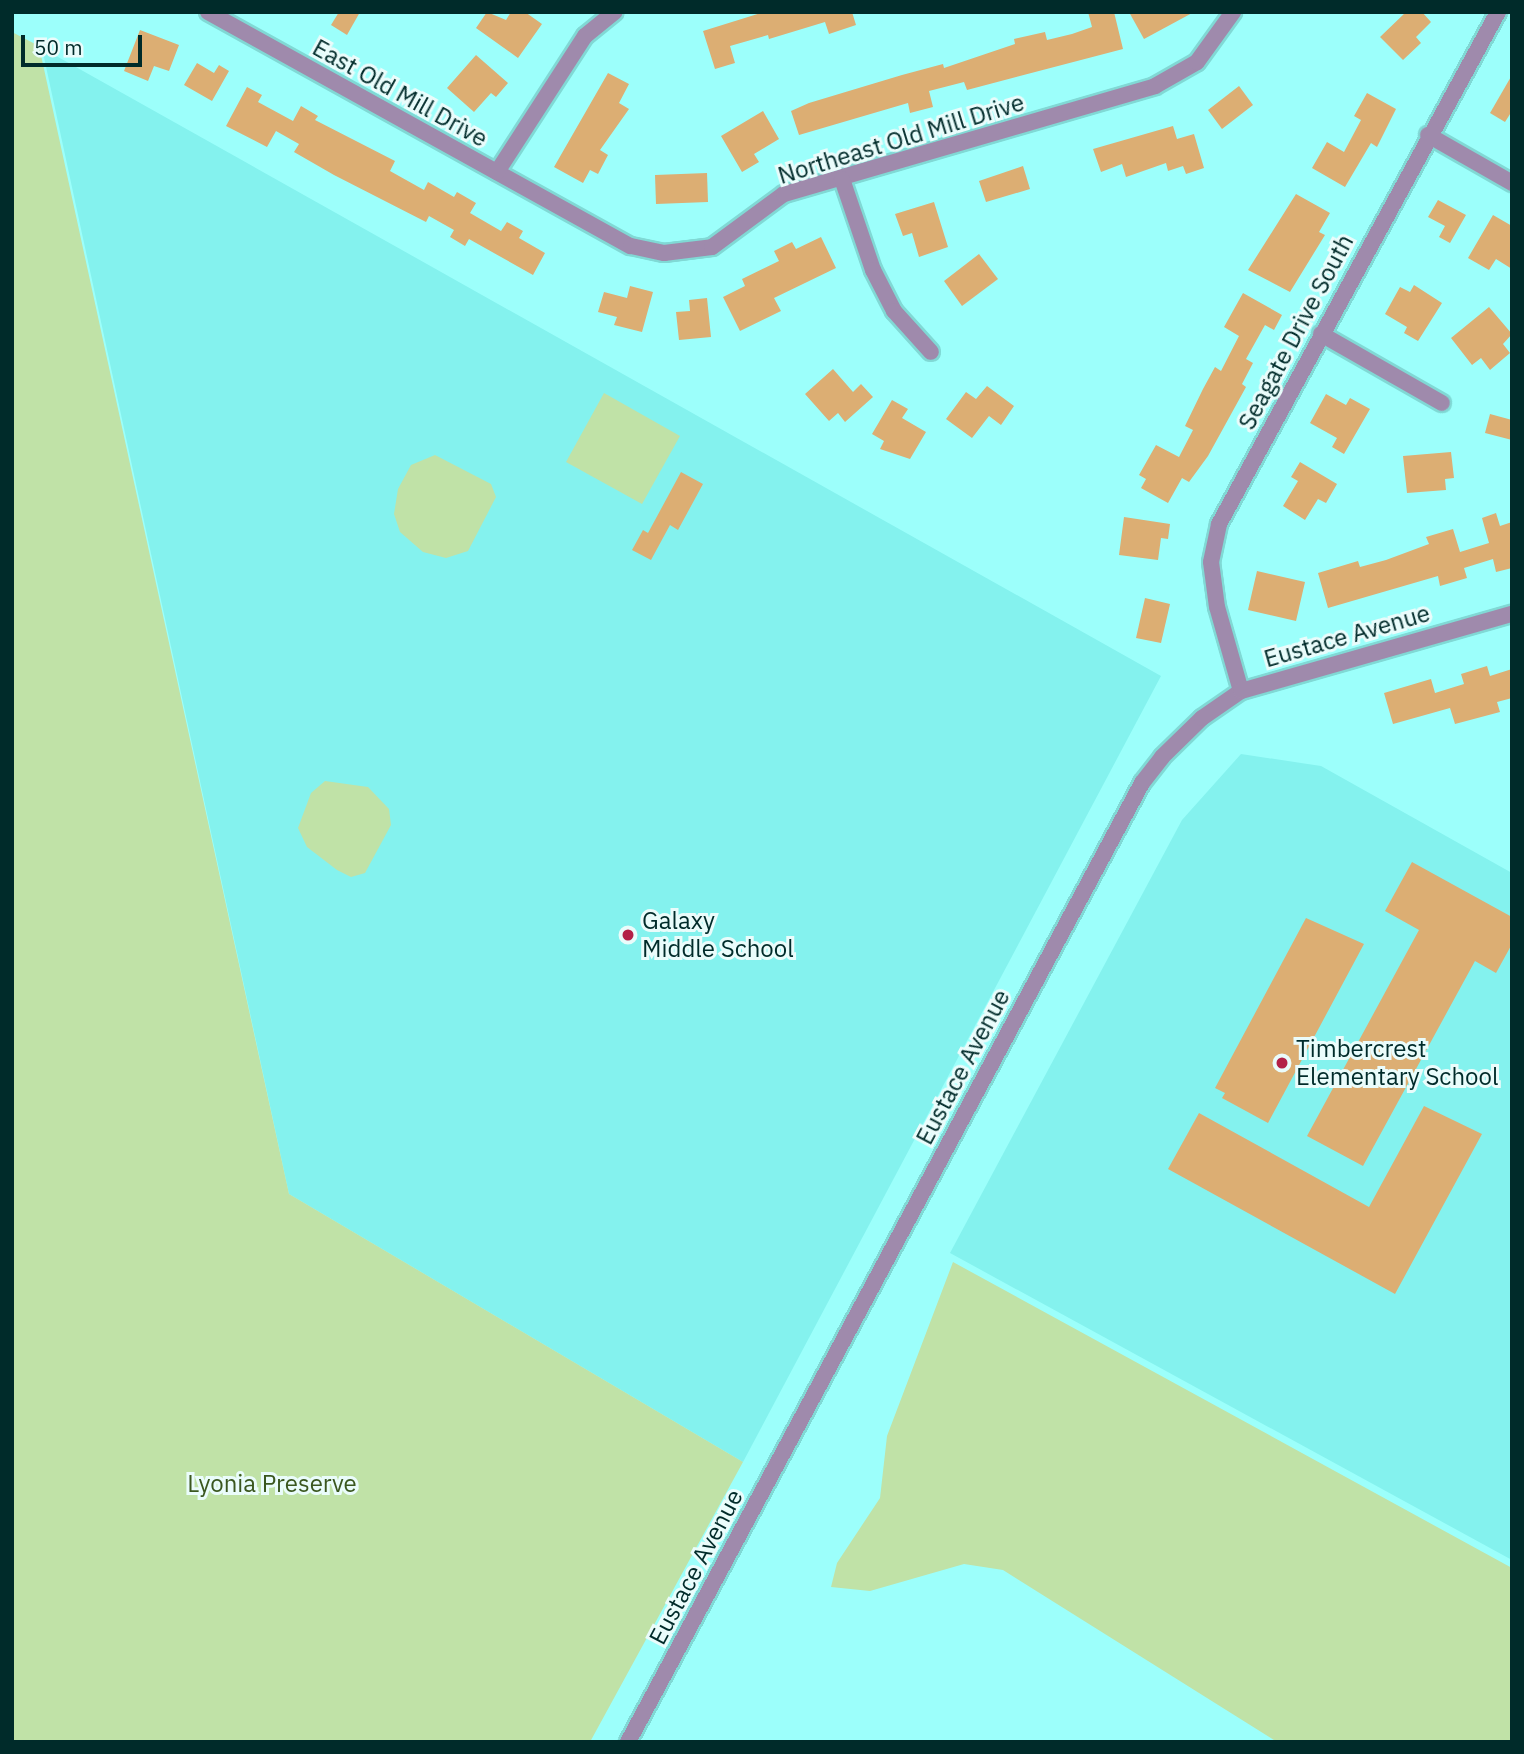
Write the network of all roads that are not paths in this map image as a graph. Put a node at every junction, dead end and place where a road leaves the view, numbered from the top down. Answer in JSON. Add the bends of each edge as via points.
{"nodes":[{"id":1,"x":208,"y":12,"type":"edge"},
{"id":2,"x":615,"y":12,"type":"edge"},
{"id":3,"x":1233,"y":12,"type":"edge"},
{"id":4,"x":1497,"y":12,"type":"edge"},
{"id":5,"x":1428,"y":135,"type":"junction"},
{"id":6,"x":497,"y":172,"type":"junction"},
{"id":7,"x":842,"y":179,"type":"junction"},
{"id":8,"x":1512,"y":183,"type":"edge"},
{"id":9,"x":1321,"y":334,"type":"junction"},
{"id":10,"x":931,"y":352,"type":"dead end"},
{"id":11,"x":1442,"y":403,"type":"dead end"},
{"id":12,"x":1512,"y":614,"type":"edge"},
{"id":13,"x":1241,"y":691,"type":"junction"},
{"id":14,"x":628,"y":1742,"type":"edge"}],
"edges":[{"from":1,"to":6,"type":"street","name":"East Old Mill Drive"},
{"from":2,"to":6,"type":"street","via":[[585,36]]},
{"from":3,"to":7,"type":"street","name":"Northeast Old Mill Drive","via":[[1197,62],[1155,86]]},
{"from":4,"to":5,"type":"street","name":"Seagate Drive South"},
{"from":5,"to":8,"type":"street"},
{"from":5,"to":9,"type":"street","name":"Seagate Drive South"},
{"from":6,"to":7,"type":"street","name":"Northeast Old Mill Drive","via":[[631,246],[664,253],[712,247],[784,194]]},
{"from":7,"to":10,"type":"street","via":[[894,311]]},
{"from":9,"to":11,"type":"street"},
{"from":9,"to":13,"type":"street","name":"Seagate Drive South","via":[[1219,524],[1211,562],[1217,607]]},
{"from":12,"to":13,"type":"street","name":"Eustace Avenue"},
{"from":13,"to":14,"type":"street","name":"Eustace Avenue","via":[[1202,718],[1142,783]]}]}
